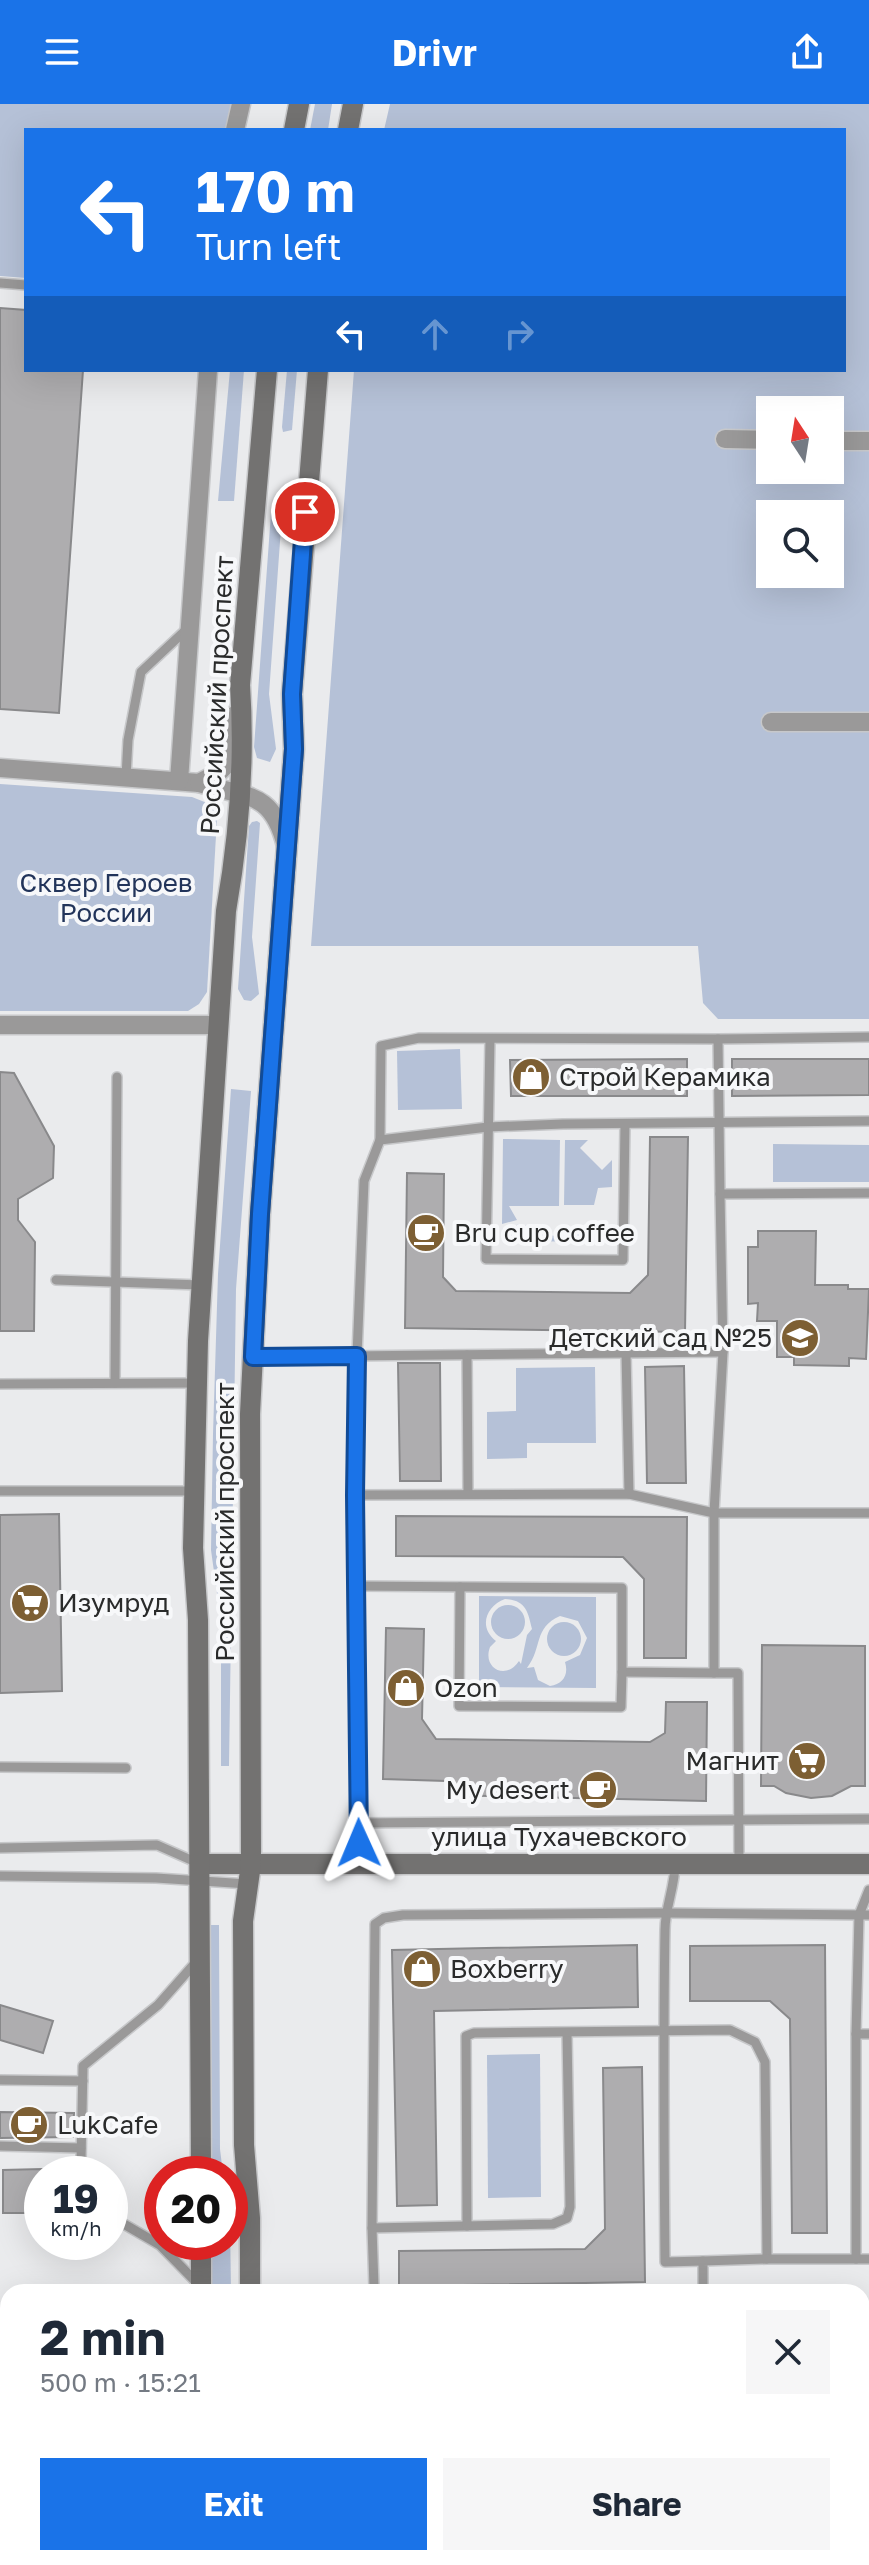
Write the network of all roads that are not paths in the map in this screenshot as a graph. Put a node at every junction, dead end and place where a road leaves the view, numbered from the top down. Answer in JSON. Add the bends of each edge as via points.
{"nodes":[{"id":1,"x":241,"y":104,"type":"edge"},
{"id":2,"x":299,"y":104,"type":"edge"},
{"id":3,"x":353,"y":104,"type":"edge"},
{"id":4,"x":235,"y":128,"type":"edge"},
{"id":5,"x":294,"y":128,"type":"edge"},
{"id":6,"x":348,"y":128,"type":"edge"},
{"id":7,"x":0,"y":283,"type":"edge"},
{"id":8,"x":24,"y":285,"type":"edge"},
{"id":9,"x":208,"y":372,"type":"edge"},
{"id":10,"x":267,"y":372,"type":"edge"},
{"id":11,"x":318,"y":372,"type":"edge"},
{"id":12,"x":725,"y":439,"type":"dead end"},
{"id":13,"x":756,"y":440,"type":"edge"},
{"id":14,"x":844,"y":441,"type":"edge"},
{"id":15,"x":869,"y":441,"type":"edge"},
{"id":16,"x":190,"y":626,"type":"junction"},
{"id":17,"x":240,"y":685,"type":"junction"},
{"id":18,"x":771,"y":722,"type":"dead end"},
{"id":19,"x":869,"y":722,"type":"edge"},
{"id":20,"x":0,"y":768,"type":"edge"},
{"id":21,"x":126,"y":777,"type":"junction"},
{"id":22,"x":179,"y":781,"type":"junction"},
{"id":23,"x":199,"y":783,"type":"junction"},
{"id":24,"x":239,"y":792,"type":"junction"},
{"id":25,"x":286,"y":850,"type":"junction"},
{"id":26,"x":0,"y":1025,"type":"edge"},
{"id":27,"x":218,"y":1025,"type":"junction"},
{"id":28,"x":869,"y":1037,"type":"edge"},
{"id":29,"x":490,"y":1039,"type":"junction"},
{"id":30,"x":718,"y":1039,"type":"junction"},
{"id":31,"x":117,"y":1077,"type":"dead end"},
{"id":32,"x":719,"y":1121,"type":"junction"},
{"id":33,"x":869,"y":1121,"type":"edge"},
{"id":34,"x":625,"y":1124,"type":"junction"},
{"id":35,"x":488,"y":1127,"type":"junction"},
{"id":36,"x":380,"y":1140,"type":"junction"},
{"id":37,"x":869,"y":1193,"type":"edge"},
{"id":38,"x":720,"y":1194,"type":"junction"},
{"id":39,"x":56,"y":1280,"type":"dead end"},
{"id":40,"x":115,"y":1283,"type":"junction"},
{"id":41,"x":201,"y":1285,"type":"junction"},
{"id":42,"x":723,"y":1352,"type":"junction"},
{"id":43,"x":626,"y":1353,"type":"junction"},
{"id":44,"x":467,"y":1355,"type":"junction"},
{"id":45,"x":357,"y":1356,"type":"junction"},
{"id":46,"x":253,"y":1357,"type":"junction"},
{"id":47,"x":115,"y":1383,"type":"junction"},
{"id":48,"x":197,"y":1383,"type":"junction"},
{"id":49,"x":0,"y":1384,"type":"edge"},
{"id":50,"x":0,"y":1491,"type":"edge"},
{"id":51,"x":194,"y":1491,"type":"junction"},
{"id":52,"x":468,"y":1494,"type":"junction"},
{"id":53,"x":629,"y":1494,"type":"junction"},
{"id":54,"x":355,"y":1495,"type":"junction"},
{"id":55,"x":714,"y":1513,"type":"junction"},
{"id":56,"x":869,"y":1513,"type":"edge"},
{"id":57,"x":357,"y":1586,"type":"junction"},
{"id":58,"x":460,"y":1587,"type":"junction"},
{"id":59,"x":622,"y":1672,"type":"junction"},
{"id":60,"x":714,"y":1673,"type":"junction"},
{"id":61,"x":0,"y":1767,"type":"edge"},
{"id":62,"x":126,"y":1768,"type":"dead end"},
{"id":63,"x":739,"y":1819,"type":"junction"},
{"id":64,"x":869,"y":1819,"type":"edge"},
{"id":65,"x":359,"y":1823,"type":"junction"},
{"id":66,"x":0,"y":1848,"type":"edge"},
{"id":67,"x":360,"y":1863,"type":"junction"},
{"id":68,"x":739,"y":1863,"type":"junction"},
{"id":69,"x":675,"y":1864,"type":"junction"},
{"id":70,"x":869,"y":1864,"type":"edge"},
{"id":71,"x":200,"y":1873,"type":"junction"},
{"id":72,"x":249,"y":1874,"type":"junction"},
{"id":73,"x":0,"y":1876,"type":"edge"},
{"id":74,"x":869,"y":1890,"type":"edge"},
{"id":75,"x":665,"y":1913,"type":"junction"},
{"id":76,"x":864,"y":1915,"type":"edge"},
{"id":77,"x":200,"y":1956,"type":"junction"},
{"id":78,"x":663,"y":2030,"type":"junction"},
{"id":79,"x":567,"y":2033,"type":"junction"},
{"id":80,"x":856,"y":2034,"type":"junction"},
{"id":81,"x":869,"y":2034,"type":"edge"},
{"id":82,"x":0,"y":2080,"type":"edge"},
{"id":83,"x":83,"y":2081,"type":"junction"},
{"id":84,"x":0,"y":2146,"type":"edge"},
{"id":85,"x":81,"y":2148,"type":"junction"},
{"id":86,"x":81,"y":2156,"type":"edge"},
{"id":87,"x":201,"y":2156,"type":"edge"},
{"id":88,"x":128,"y":2226,"type":"edge"},
{"id":89,"x":467,"y":2226,"type":"junction"},
{"id":90,"x":372,"y":2228,"type":"junction"},
{"id":91,"x":767,"y":2259,"type":"junction"},
{"id":92,"x":856,"y":2259,"type":"junction"},
{"id":93,"x":869,"y":2259,"type":"edge"},
{"id":94,"x":201,"y":2260,"type":"edge"},
{"id":95,"x":703,"y":2261,"type":"junction"},
{"id":96,"x":196,"y":2284,"type":"edge"},
{"id":97,"x":201,"y":2284,"type":"edge"},
{"id":98,"x":250,"y":2284,"type":"edge"},
{"id":99,"x":375,"y":2284,"type":"edge"},
{"id":100,"x":703,"y":2284,"type":"edge"}],
"edges":[{"from":1,"to":4,"type":"street"},
{"from":2,"to":5,"type":"main road"},
{"from":3,"to":6,"type":"main road"},
{"from":7,"to":8,"type":"lane"},
{"from":9,"to":16,"type":"street"},
{"from":10,"to":17,"type":"main road","name":"Российский проспект"},
{"from":11,"to":25,"type":"main road","name":"Российский проспект","via":[[292,694],[294,749]]},
{"from":12,"to":13,"type":"street"},
{"from":14,"to":15,"type":"street"},
{"from":16,"to":21,"type":"lane","via":[[141,672]]},
{"from":16,"to":22,"type":"street"},
{"from":17,"to":23,"type":"street","via":[[228,763]]},
{"from":17,"to":24,"type":"main road","name":"Российский проспект"},
{"from":18,"to":19,"type":"street"},
{"from":20,"to":21,"type":"street"},
{"from":21,"to":22,"type":"street"},
{"from":22,"to":23,"type":"street"},
{"from":23,"to":24,"type":"street"},
{"from":24,"to":25,"type":"street","via":[[266,804],[281,826]]},
{"from":24,"to":27,"type":"main road","name":"Российский проспект"},
{"from":25,"to":46,"type":"main road","name":"Российский проспект"},
{"from":26,"to":27,"type":"street"},
{"from":27,"to":41,"type":"main road","name":"Российский проспект"},
{"from":28,"to":30,"type":"lane"},
{"from":29,"to":30,"type":"lane"},
{"from":29,"to":35,"type":"lane"},
{"from":29,"to":36,"type":"lane","via":[[419,1038],[381,1046]]},
{"from":30,"to":32,"type":"lane"},
{"from":31,"to":40,"type":"lane"},
{"from":32,"to":33,"type":"lane"},
{"from":32,"to":34,"type":"lane"},
{"from":32,"to":38,"type":"lane"},
{"from":34,"to":35,"type":"lane"},
{"from":34,"to":35,"type":"lane","via":[[623,1260],[486,1259]]},
{"from":35,"to":36,"type":"lane"},
{"from":36,"to":45,"type":"lane","via":[[364,1181]]},
{"from":37,"to":38,"type":"lane"},
{"from":38,"to":42,"type":"lane"},
{"from":39,"to":40,"type":"lane"},
{"from":40,"to":41,"type":"lane"},
{"from":40,"to":47,"type":"lane"},
{"from":41,"to":48,"type":"main road","name":"Российский проспект"},
{"from":42,"to":43,"type":"lane"},
{"from":42,"to":55,"type":"lane"},
{"from":43,"to":44,"type":"lane"},
{"from":43,"to":53,"type":"lane"},
{"from":44,"to":45,"type":"lane"},
{"from":44,"to":52,"type":"lane"},
{"from":45,"to":46,"type":"lane"},
{"from":45,"to":54,"type":"lane"},
{"from":46,"to":72,"type":"main road","name":"Российский проспект"},
{"from":47,"to":48,"type":"lane"},
{"from":47,"to":49,"type":"lane"},
{"from":48,"to":51,"type":"main road","name":"Российский проспект"},
{"from":50,"to":51,"type":"lane"},
{"from":51,"to":71,"type":"main road","name":"Российский проспект"},
{"from":52,"to":53,"type":"lane"},
{"from":52,"to":54,"type":"lane"},
{"from":53,"to":55,"type":"lane"},
{"from":54,"to":57,"type":"lane"},
{"from":55,"to":56,"type":"lane"},
{"from":55,"to":60,"type":"lane"},
{"from":57,"to":58,"type":"lane"},
{"from":57,"to":65,"type":"lane"},
{"from":58,"to":59,"type":"lane","via":[[622,1588]]},
{"from":58,"to":59,"type":"lane","via":[[459,1706],[621,1707]]},
{"from":59,"to":60,"type":"lane"},
{"from":60,"to":63,"type":"lane","via":[[738,1673]]},
{"from":61,"to":62,"type":"lane"},
{"from":63,"to":64,"type":"lane"},
{"from":63,"to":65,"type":"lane"},
{"from":63,"to":68,"type":"lane"},
{"from":65,"to":67,"type":"lane"},
{"from":66,"to":71,"type":"lane","via":[[157,1845]]},
{"from":67,"to":69,"type":"main road","name":"улица Тухачевского"},
{"from":67,"to":72,"type":"main road","name":"улица Тухачевского"},
{"from":68,"to":69,"type":"main road","name":"улица Тухачевского"},
{"from":68,"to":70,"type":"main road","name":"улица Тухачевского"},
{"from":69,"to":75,"type":"lane"},
{"from":71,"to":72,"type":"main road","name":"улица Тухачевского"},
{"from":71,"to":73,"type":"lane","via":[[156,1878]]},
{"from":71,"to":77,"type":"main road","name":"Российский проспект"},
{"from":72,"to":98,"type":"main road","name":"Российский проспект","via":[[243,1921]]},
{"from":74,"to":76,"type":"lane"},
{"from":75,"to":76,"type":"lane"},
{"from":75,"to":78,"type":"lane"},
{"from":75,"to":90,"type":"lane","via":[[403,1915],[375,1924]]},
{"from":76,"to":80,"type":"lane"},
{"from":77,"to":83,"type":"lane","via":[[158,2005],[83,2066]]},
{"from":77,"to":87,"type":"main road","name":"Российский проспект"},
{"from":78,"to":79,"type":"lane"},
{"from":78,"to":91,"type":"lane","via":[[730,2030],[755,2042],[762,2053]]},
{"from":78,"to":95,"type":"lane","via":[[665,2262]]},
{"from":79,"to":89,"type":"lane","via":[[567,2218],[553,2224]]},
{"from":79,"to":89,"type":"lane","via":[[466,2036]]},
{"from":80,"to":81,"type":"lane"},
{"from":80,"to":92,"type":"lane"},
{"from":82,"to":83,"type":"lane"},
{"from":83,"to":85,"type":"lane"},
{"from":84,"to":85,"type":"lane"},
{"from":85,"to":86,"type":"lane"},
{"from":88,"to":96,"type":"lane","via":[[160,2245]]},
{"from":89,"to":90,"type":"lane"},
{"from":90,"to":99,"type":"lane"},
{"from":91,"to":92,"type":"lane"},
{"from":91,"to":95,"type":"lane"},
{"from":92,"to":93,"type":"lane"},
{"from":94,"to":97,"type":"main road"},
{"from":95,"to":100,"type":"lane"}]}
